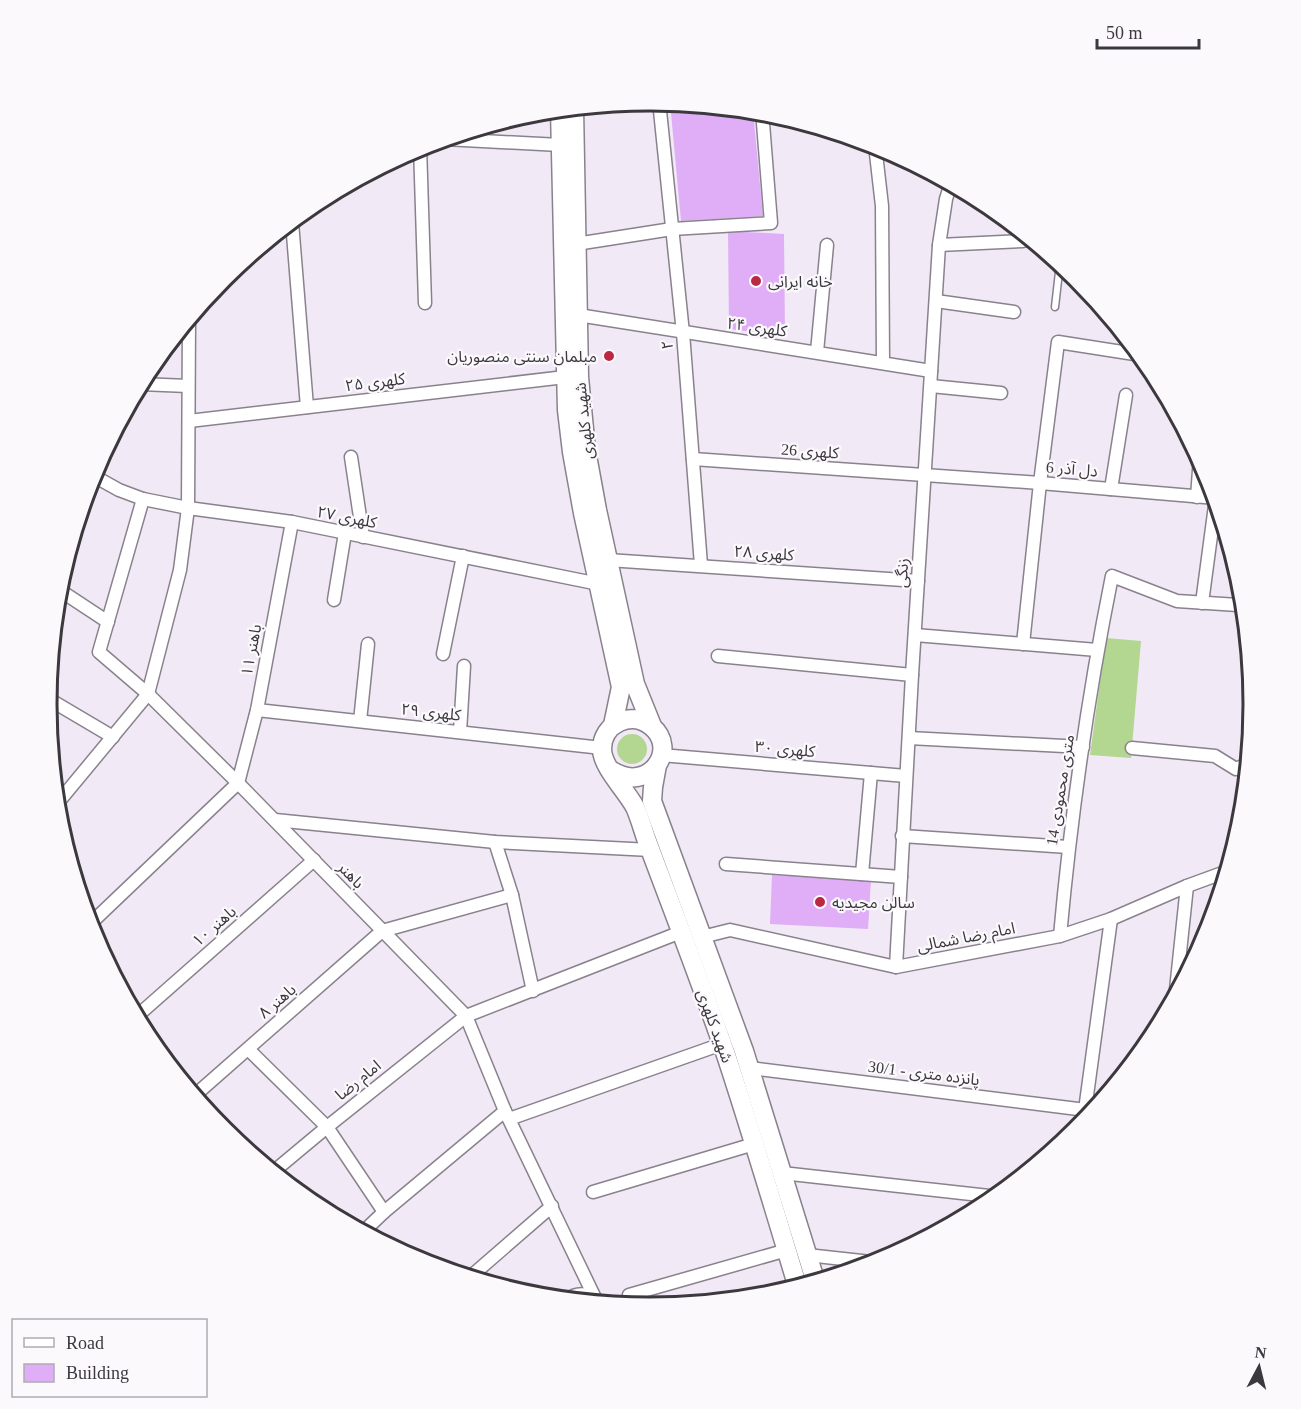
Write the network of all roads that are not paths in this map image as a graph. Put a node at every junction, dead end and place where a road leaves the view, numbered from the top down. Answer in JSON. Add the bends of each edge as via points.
{"nodes":[{"id":1,"x":660,"y":111,"type":"edge"},
{"id":2,"x":574,"y":116,"type":"edge"},
{"id":3,"x":560,"y":118,"type":"edge"},
{"id":4,"x":763,"y":122,"type":"edge"},
{"id":5,"x":466,"y":140,"type":"edge"},
{"id":6,"x":560,"y":145,"type":"junction"},
{"id":7,"x":876,"y":155,"type":"edge"},
{"id":8,"x":420,"y":157,"type":"edge"},
{"id":9,"x":948,"y":192,"type":"edge"},
{"id":10,"x":672,"y":229,"type":"junction"},
{"id":11,"x":293,"y":231,"type":"edge"},
{"id":12,"x":1023,"y":242,"type":"dead end"},
{"id":13,"x":576,"y":244,"type":"junction"},
{"id":14,"x":827,"y":245,"type":"dead end"},
{"id":15,"x":939,"y":245,"type":"junction"},
{"id":16,"x":1059,"y":274,"type":"edge"},
{"id":17,"x":936,"y":301,"type":"junction"},
{"id":18,"x":425,"y":303,"type":"dead end"},
{"id":19,"x":1055,"y":307,"type":"dead end"},
{"id":20,"x":1014,"y":312,"type":"dead end"},
{"id":21,"x":578,"y":315,"type":"junction"},
{"id":22,"x":189,"y":332,"type":"edge"},
{"id":23,"x":683,"y":333,"type":"junction"},
{"id":24,"x":817,"y":352,"type":"junction"},
{"id":25,"x":1128,"y":353,"type":"edge"},
{"id":26,"x":883,"y":363,"type":"junction"},
{"id":27,"x":931,"y":370,"type":"junction"},
{"id":28,"x":565,"y":377,"type":"junction"},
{"id":29,"x":151,"y":384,"type":"edge"},
{"id":30,"x":188,"y":386,"type":"junction"},
{"id":31,"x":931,"y":386,"type":"junction"},
{"id":32,"x":1000,"y":393,"type":"dead end"},
{"id":33,"x":1126,"y":395,"type":"dead end"},
{"id":34,"x":307,"y":407,"type":"junction"},
{"id":35,"x":189,"y":421,"type":"junction"},
{"id":36,"x":351,"y":457,"type":"dead end"},
{"id":37,"x":693,"y":459,"type":"junction"},
{"id":38,"x":924,"y":476,"type":"junction"},
{"id":39,"x":1199,"y":476,"type":"edge"},
{"id":40,"x":101,"y":480,"type":"edge"},
{"id":41,"x":1040,"y":483,"type":"junction"},
{"id":42,"x":1111,"y":489,"type":"junction"},
{"id":43,"x":1197,"y":497,"type":"junction"},
{"id":44,"x":1207,"y":498,"type":"edge"},
{"id":45,"x":143,"y":499,"type":"junction"},
{"id":46,"x":188,"y":508,"type":"junction"},
{"id":47,"x":1214,"y":516,"type":"edge"},
{"id":48,"x":292,"y":522,"type":"junction"},
{"id":49,"x":345,"y":533,"type":"junction"},
{"id":50,"x":363,"y":537,"type":"junction"},
{"id":51,"x":463,"y":556,"type":"junction"},
{"id":52,"x":608,"y":560,"type":"junction"},
{"id":53,"x":701,"y":565,"type":"junction"},
{"id":54,"x":918,"y":581,"type":"junction"},
{"id":55,"x":598,"y":584,"type":"junction"},
{"id":56,"x":67,"y":595,"type":"edge"},
{"id":57,"x":334,"y":600,"type":"dead end"},
{"id":58,"x":1202,"y":603,"type":"junction"},
{"id":59,"x":1235,"y":605,"type":"edge"},
{"id":60,"x":108,"y":622,"type":"junction"},
{"id":61,"x":915,"y":635,"type":"junction"},
{"id":62,"x":368,"y":644,"type":"dead end"},
{"id":63,"x":1023,"y":644,"type":"junction"},
{"id":64,"x":1097,"y":650,"type":"junction"},
{"id":65,"x":443,"y":654,"type":"dead end"},
{"id":66,"x":718,"y":656,"type":"dead end"},
{"id":67,"x":464,"y":666,"type":"dead end"},
{"id":68,"x":912,"y":675,"type":"junction"},
{"id":69,"x":148,"y":694,"type":"junction"},
{"id":70,"x":57,"y":704,"type":"edge"},
{"id":71,"x":256,"y":710,"type":"junction"},
{"id":72,"x":360,"y":721,"type":"junction"},
{"id":73,"x":613,"y":725,"type":"junction"},
{"id":74,"x":652,"y":726,"type":"junction"},
{"id":75,"x":460,"y":732,"type":"junction"},
{"id":76,"x":113,"y":737,"type":"junction"},
{"id":77,"x":909,"y":738,"type":"junction"},
{"id":78,"x":1083,"y":747,"type":"junction"},
{"id":79,"x":602,"y":748,"type":"junction"},
{"id":80,"x":1132,"y":748,"type":"dead end"},
{"id":81,"x":659,"y":760,"type":"junction"},
{"id":82,"x":1241,"y":767,"type":"edge"},
{"id":83,"x":612,"y":771,"type":"junction"},
{"id":84,"x":871,"y":773,"type":"junction"},
{"id":85,"x":906,"y":776,"type":"junction"},
{"id":86,"x":238,"y":783,"type":"junction"},
{"id":87,"x":64,"y":795,"type":"edge"},
{"id":88,"x":274,"y":820,"type":"junction"},
{"id":89,"x":902,"y":836,"type":"junction"},
{"id":90,"x":495,"y":842,"type":"junction"},
{"id":91,"x":1068,"y":847,"type":"junction"},
{"id":92,"x":651,"y":850,"type":"junction"},
{"id":93,"x":314,"y":860,"type":"junction"},
{"id":94,"x":726,"y":864,"type":"dead end"},
{"id":95,"x":862,"y":874,"type":"junction"},
{"id":96,"x":1219,"y":875,"type":"edge"},
{"id":97,"x":901,"y":877,"type":"junction"},
{"id":98,"x":1187,"y":886,"type":"junction"},
{"id":99,"x":512,"y":895,"type":"junction"},
{"id":100,"x":97,"y":918,"type":"edge"},
{"id":101,"x":1111,"y":919,"type":"junction"},
{"id":102,"x":382,"y":931,"type":"junction"},
{"id":103,"x":681,"y":932,"type":"junction"},
{"id":104,"x":1059,"y":936,"type":"junction"},
{"id":105,"x":702,"y":937,"type":"junction"},
{"id":106,"x":896,"y":967,"type":"junction"},
{"id":107,"x":1177,"y":977,"type":"edge"},
{"id":108,"x":533,"y":991,"type":"junction"},
{"id":109,"x":143,"y":1011,"type":"edge"},
{"id":110,"x":466,"y":1016,"type":"junction"},
{"id":111,"x":722,"y":1044,"type":"junction"},
{"id":112,"x":248,"y":1049,"type":"junction"},
{"id":113,"x":750,"y":1068,"type":"junction"},
{"id":114,"x":200,"y":1091,"type":"edge"},
{"id":115,"x":1091,"y":1102,"type":"edge"},
{"id":116,"x":1083,"y":1110,"type":"edge"},
{"id":117,"x":507,"y":1115,"type":"junction"},
{"id":118,"x":327,"y":1127,"type":"junction"},
{"id":119,"x":754,"y":1144,"type":"junction"},
{"id":120,"x":279,"y":1167,"type":"edge"},
{"id":121,"x":782,"y":1173,"type":"junction"},
{"id":122,"x":593,"y":1192,"type":"dead end"},
{"id":123,"x":984,"y":1195,"type":"edge"},
{"id":124,"x":552,"y":1206,"type":"junction"},
{"id":125,"x":384,"y":1212,"type":"junction"},
{"id":126,"x":369,"y":1226,"type":"edge"},
{"id":127,"x":787,"y":1250,"type":"junction"},
{"id":128,"x":807,"y":1255,"type":"junction"},
{"id":129,"x":858,"y":1261,"type":"edge"},
{"id":130,"x":476,"y":1272,"type":"edge"},
{"id":131,"x":813,"y":1275,"type":"edge"},
{"id":132,"x":796,"y":1280,"type":"edge"},
{"id":133,"x":595,"y":1295,"type":"edge"},
{"id":134,"x":629,"y":1295,"type":"dead end"}],
"edges":[{"from":1,"to":10,"type":"street","name":"۲"},
{"from":2,"to":13,"type":"main road","name":"شهید کلهری"},
{"from":3,"to":6,"type":"main road","name":"شهید کلهری"},
{"from":4,"to":10,"type":"street","via":[[771,223]]},
{"from":5,"to":6,"type":"street"},
{"from":6,"to":28,"type":"main road","name":"شهید کلهری"},
{"from":7,"to":26,"type":"street","via":[[882,206]]},
{"from":8,"to":18,"type":"street"},
{"from":9,"to":15,"type":"street","name":"زنگی"},
{"from":10,"to":13,"type":"street"},
{"from":10,"to":23,"type":"street","name":"۲"},
{"from":11,"to":34,"type":"street"},
{"from":12,"to":15,"type":"street"},
{"from":13,"to":21,"type":"main road","name":"شهید کلهری"},
{"from":14,"to":24,"type":"street"},
{"from":15,"to":17,"type":"street","name":"زنگی"},
{"from":16,"to":19,"type":"lane"},
{"from":17,"to":20,"type":"street"},
{"from":17,"to":27,"type":"street","name":"زنگی"},
{"from":21,"to":23,"type":"street","name":"کلهری ۲۴"},
{"from":21,"to":52,"type":"main road","name":"شهید کلهری","via":[[586,450]]},
{"from":22,"to":30,"type":"street"},
{"from":23,"to":24,"type":"street","name":"کلهری ۲۴"},
{"from":23,"to":37,"type":"street","name":"۲"},
{"from":24,"to":26,"type":"street","name":"کلهری ۲۴"},
{"from":25,"to":41,"type":"street","via":[[1058,342]]},
{"from":26,"to":27,"type":"street","name":"کلهری ۲۴"},
{"from":27,"to":31,"type":"street","name":"زنگی"},
{"from":28,"to":34,"type":"street","name":"کلهری ۲۵"},
{"from":28,"to":55,"type":"main road","name":"شهید کلهری","via":[[572,452]]},
{"from":29,"to":30,"type":"street"},
{"from":30,"to":35,"type":"street"},
{"from":31,"to":32,"type":"street"},
{"from":31,"to":38,"type":"street","name":"زنگی"},
{"from":33,"to":42,"type":"street"},
{"from":34,"to":35,"type":"street","name":"کلهری ۲۵"},
{"from":35,"to":46,"type":"street"},
{"from":36,"to":50,"type":"street"},
{"from":37,"to":38,"type":"street","name":"کلهری 26"},
{"from":37,"to":53,"type":"street","name":"۲"},
{"from":38,"to":41,"type":"street","name":"دل آذر 6"},
{"from":38,"to":54,"type":"street","name":"زنگی"},
{"from":39,"to":43,"type":"street"},
{"from":40,"to":45,"type":"street","name":"کلهری ۲۷"},
{"from":41,"to":42,"type":"street","name":"دل آذر 6"},
{"from":41,"to":63,"type":"street"},
{"from":42,"to":43,"type":"street","name":"دل آذر 6"},
{"from":43,"to":44,"type":"street","name":"دل آذر 6"},
{"from":45,"to":46,"type":"street","name":"کلهری ۲۷"},
{"from":45,"to":60,"type":"street","name":"باهنر"},
{"from":46,"to":48,"type":"street","name":"کلهری ۲۷"},
{"from":46,"to":69,"type":"street","via":[[180,570]]},
{"from":47,"to":58,"type":"street"},
{"from":48,"to":49,"type":"street","name":"کلهری ۲۷"},
{"from":48,"to":71,"type":"street","name":"باهنر ۱۱"},
{"from":49,"to":50,"type":"street","name":"کلهری ۲۷"},
{"from":49,"to":57,"type":"street"},
{"from":50,"to":51,"type":"street","name":"کلهری ۲۷"},
{"from":51,"to":55,"type":"street","name":"کلهری ۲۷"},
{"from":51,"to":65,"type":"street"},
{"from":52,"to":53,"type":"street","name":"کلهری ۲۸"},
{"from":52,"to":74,"type":"main road","name":"شهید کلهری","via":[[635,684]]},
{"from":53,"to":54,"type":"street","name":"کلهری ۲۸"},
{"from":54,"to":61,"type":"street","name":"زنگی"},
{"from":55,"to":73,"type":"main road","name":"شهید کلهری","via":[[621,687]]},
{"from":56,"to":60,"type":"street"},
{"from":58,"to":59,"type":"street"},
{"from":58,"to":64,"type":"street","name":"14 متری محمودی","via":[[1177,601],[1112,576]]},
{"from":60,"to":69,"type":"street","name":"باهنر","via":[[99,652]]},
{"from":61,"to":63,"type":"street"},
{"from":61,"to":68,"type":"street","name":"زنگی"},
{"from":62,"to":72,"type":"street"},
{"from":63,"to":64,"type":"street"},
{"from":64,"to":78,"type":"street","name":"14 متری محمودی"},
{"from":66,"to":68,"type":"street"},
{"from":67,"to":75,"type":"street"},
{"from":68,"to":77,"type":"street","name":"زنگی"},
{"from":69,"to":76,"type":"street"},
{"from":69,"to":86,"type":"street","name":"باهنر"},
{"from":70,"to":76,"type":"street"},
{"from":71,"to":72,"type":"street","name":"کلهری ۲۹"},
{"from":71,"to":86,"type":"street","name":"باهنر ۱۱"},
{"from":72,"to":75,"type":"street","name":"کلهری ۲۹"},
{"from":73,"to":74,"type":"main road","via":[[633,718]]},
{"from":73,"to":79,"type":"main road"},
{"from":74,"to":81,"type":"main road","via":[[662,744]]},
{"from":75,"to":79,"type":"street","name":"کلهری ۲۹"},
{"from":76,"to":87,"type":"street"},
{"from":77,"to":78,"type":"street"},
{"from":77,"to":85,"type":"street","name":"زنگی"},
{"from":78,"to":91,"type":"street","name":"14 متری محمودی"},
{"from":79,"to":83,"type":"main road","via":[[605,763]]},
{"from":80,"to":82,"type":"street","via":[[1215,756],[1236,769]]},
{"from":81,"to":83,"type":"main road","via":[[641,777],[621,777]]},
{"from":81,"to":84,"type":"street","name":"کلهری ۳۰"},
{"from":81,"to":105,"type":"main road","name":"شهید کلهری","via":[[652,801]]},
{"from":83,"to":92,"type":"main road","name":"شهید کلهری","via":[[635,807]]},
{"from":84,"to":85,"type":"street","name":"کلهری ۳۰"},
{"from":84,"to":95,"type":"street"},
{"from":85,"to":89,"type":"street","name":"زنگی"},
{"from":86,"to":88,"type":"street","name":"باهنر"},
{"from":86,"to":100,"type":"street"},
{"from":88,"to":90,"type":"street"},
{"from":88,"to":93,"type":"street","name":"باهنر"},
{"from":89,"to":91,"type":"street"},
{"from":89,"to":97,"type":"street","name":"زنگی"},
{"from":90,"to":92,"type":"street"},
{"from":90,"to":99,"type":"street"},
{"from":91,"to":104,"type":"street","name":"14 متری محمودی"},
{"from":92,"to":103,"type":"main road","name":"شهید کلهری"},
{"from":93,"to":102,"type":"street","name":"باهنر"},
{"from":93,"to":109,"type":"street","name":"باهنر ۱۰"},
{"from":94,"to":95,"type":"street"},
{"from":95,"to":97,"type":"street"},
{"from":96,"to":98,"type":"street","name":"امام رضا شمالی"},
{"from":97,"to":106,"type":"street","name":"زنگی"},
{"from":98,"to":101,"type":"street","name":"امام رضا شمالی"},
{"from":98,"to":107,"type":"street"},
{"from":99,"to":102,"type":"street"},
{"from":99,"to":108,"type":"street"},
{"from":101,"to":104,"type":"street","name":"امام رضا شمالی"},
{"from":101,"to":115,"type":"street"},
{"from":102,"to":110,"type":"street","name":"باهنر"},
{"from":102,"to":112,"type":"street","name":"باهنر ۸"},
{"from":103,"to":108,"type":"street","name":"امام رضا"},
{"from":103,"to":111,"type":"main road","name":"شهید کلهری"},
{"from":104,"to":106,"type":"street","name":"امام رضا شمالی"},
{"from":105,"to":106,"type":"street","name":"امام رضا شمالی","via":[[730,930]]},
{"from":105,"to":113,"type":"main road","name":"شهید کلهری"},
{"from":108,"to":110,"type":"street","name":"امام رضا"},
{"from":110,"to":117,"type":"street","name":"باهنر"},
{"from":110,"to":118,"type":"street","name":"امام رضا"},
{"from":111,"to":117,"type":"street"},
{"from":111,"to":119,"type":"main road","name":"شهید کلهری"},
{"from":112,"to":114,"type":"street","name":"باهنر ۸"},
{"from":112,"to":118,"type":"street"},
{"from":113,"to":116,"type":"street","name":"30/1 - پانزده متری"},
{"from":113,"to":121,"type":"main road","name":"شهید کلهری"},
{"from":117,"to":124,"type":"street","name":"باهنر"},
{"from":117,"to":125,"type":"street"},
{"from":118,"to":120,"type":"street","name":"امام رضا"},
{"from":118,"to":125,"type":"street"},
{"from":119,"to":122,"type":"street"},
{"from":119,"to":127,"type":"main road","name":"شهید کلهری"},
{"from":121,"to":123,"type":"street"},
{"from":121,"to":128,"type":"main road","name":"شهید کلهری"},
{"from":124,"to":130,"type":"street"},
{"from":124,"to":133,"type":"street","name":"باهنر"},
{"from":125,"to":126,"type":"street"},
{"from":127,"to":132,"type":"main road","name":"شهید کلهری"},
{"from":127,"to":134,"type":"street"},
{"from":128,"to":129,"type":"street"},
{"from":128,"to":131,"type":"main road","name":"شهید کلهری"}]}
